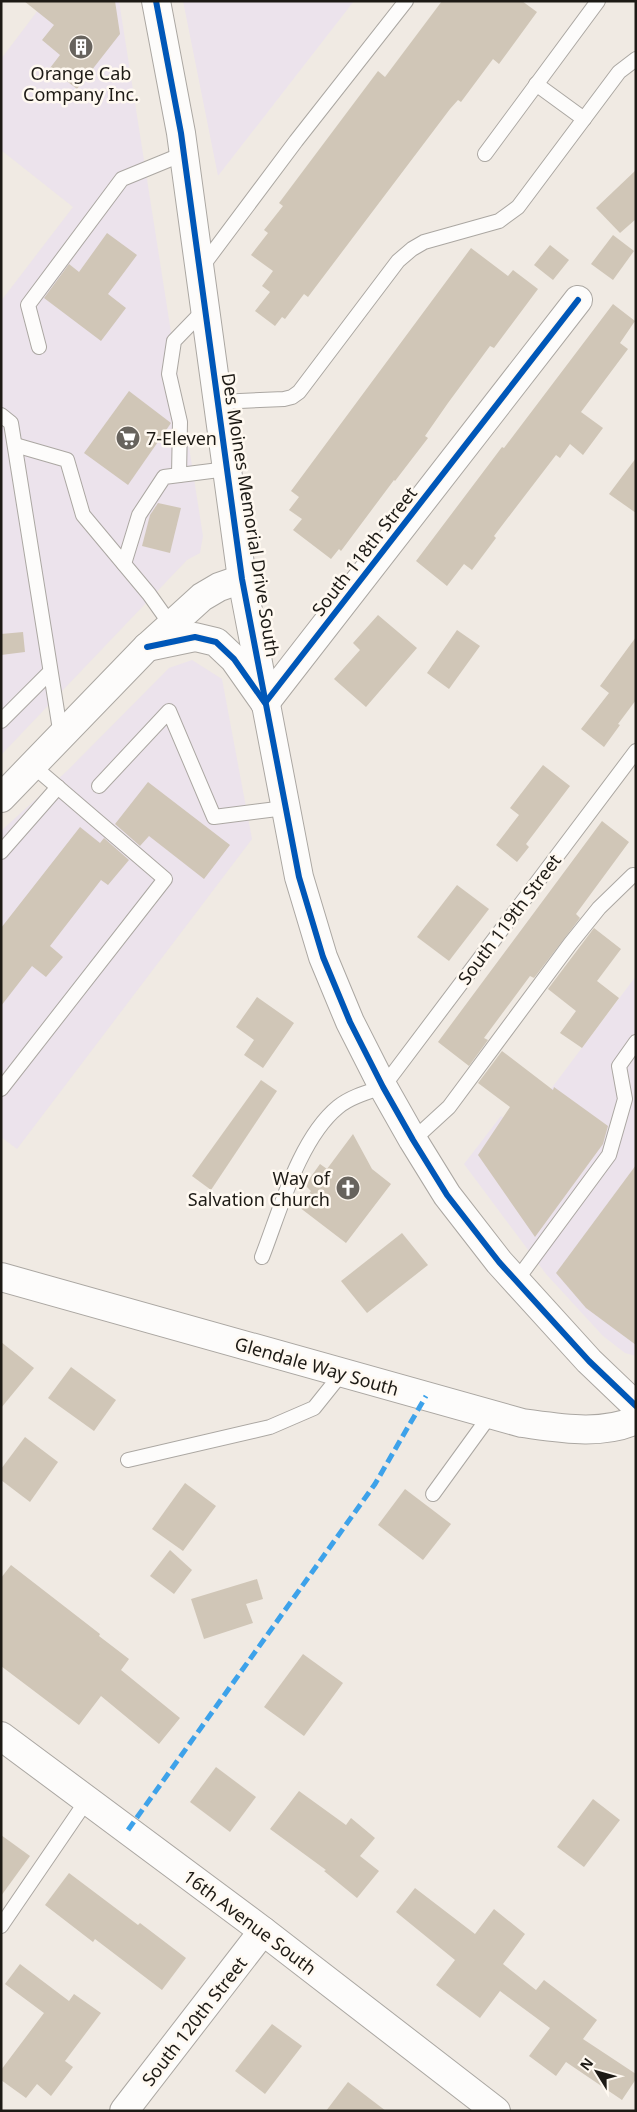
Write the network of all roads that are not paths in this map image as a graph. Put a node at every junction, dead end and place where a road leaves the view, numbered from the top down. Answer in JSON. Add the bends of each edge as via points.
{"nodes":[{"id":1,"x":156,"y":1,"type":"edge"},
{"id":2,"x":406,"y":1,"type":"edge"},
{"id":3,"x":598,"y":1,"type":"edge"},
{"id":4,"x":636,"y":59,"type":"edge"},
{"id":5,"x":536,"y":84,"type":"junction"},
{"id":6,"x":584,"y":119,"type":"junction"},
{"id":7,"x":184,"y":154,"type":"junction"},
{"id":8,"x":485,"y":154,"type":"dead end"},
{"id":9,"x":199,"y":270,"type":"junction"},
{"id":10,"x":578,"y":300,"type":"dead end"},
{"id":11,"x":205,"y":309,"type":"junction"},
{"id":12,"x":38,"y":347,"type":"dead end"},
{"id":13,"x":218,"y":402,"type":"junction"},
{"id":14,"x":1,"y":415,"type":"edge"},
{"id":15,"x":15,"y":445,"type":"junction"},
{"id":16,"x":227,"y":469,"type":"junction"},
{"id":17,"x":179,"y":475,"type":"junction"},
{"id":18,"x":124,"y":564,"type":"junction"},
{"id":19,"x":242,"y":579,"type":"junction"},
{"id":20,"x":171,"y":625,"type":"junction"},
{"id":21,"x":147,"y":647,"type":"junction"},
{"id":22,"x":50,"y":672,"type":"junction"},
{"id":23,"x":266,"y":703,"type":"junction"},
{"id":24,"x":1,"y":721,"type":"edge"},
{"id":25,"x":61,"y":736,"type":"junction"},
{"id":26,"x":636,"y":752,"type":"edge"},
{"id":27,"x":32,"y":765,"type":"junction"},
{"id":28,"x":99,"y":786,"type":"dead end"},
{"id":29,"x":58,"y":787,"type":"junction"},
{"id":30,"x":1,"y":798,"type":"edge"},
{"id":31,"x":285,"y":808,"type":"junction"},
{"id":32,"x":1,"y":852,"type":"edge"},
{"id":33,"x":633,"y":875,"type":"dead end"},
{"id":34,"x":636,"y":1042,"type":"edge"},
{"id":35,"x":383,"y":1087,"type":"junction"},
{"id":36,"x":1,"y":1089,"type":"edge"},
{"id":37,"x":413,"y":1140,"type":"junction"},
{"id":38,"x":262,"y":1257,"type":"dead end"},
{"id":39,"x":1,"y":1277,"type":"edge"},
{"id":40,"x":516,"y":1280,"type":"junction"},
{"id":41,"x":342,"y":1373,"type":"junction"},
{"id":42,"x":636,"y":1406,"type":"edge"},
{"id":43,"x":492,"y":1414,"type":"junction"},
{"id":44,"x":636,"y":1420,"type":"edge"},
{"id":45,"x":128,"y":1460,"type":"dead end"},
{"id":46,"x":433,"y":1494,"type":"dead end"},
{"id":47,"x":1,"y":1736,"type":"edge"},
{"id":48,"x":87,"y":1800,"type":"junction"},
{"id":49,"x":1,"y":1926,"type":"edge"},
{"id":50,"x":263,"y":1931,"type":"junction"},
{"id":51,"x":124,"y":2111,"type":"edge"},
{"id":52,"x":496,"y":2111,"type":"edge"}],
"edges":[{"from":1,"to":7,"type":"street","name":"Des Moines Memorial Drive South"},
{"from":2,"to":9,"type":"lane"},
{"from":3,"to":5,"type":"lane"},
{"from":4,"to":6,"type":"lane","via":[[619,72]]},
{"from":5,"to":6,"type":"lane"},
{"from":5,"to":8,"type":"lane"},
{"from":6,"to":13,"type":"lane","via":[[509,215],[499,221],[424,242],[398,261],[299,392],[284,399]]},
{"from":7,"to":9,"type":"street","name":"Des Moines Memorial Drive South"},
{"from":7,"to":12,"type":"lane","via":[[122,179],[28,305]]},
{"from":9,"to":11,"type":"street","name":"Des Moines Memorial Drive South"},
{"from":10,"to":23,"type":"street","name":"South 118th Street"},
{"from":11,"to":13,"type":"street","name":"Des Moines Memorial Drive South"},
{"from":11,"to":17,"type":"lane","via":[[174,340],[170,374],[180,422]]},
{"from":13,"to":16,"type":"street","name":"Des Moines Memorial Drive South"},
{"from":14,"to":15,"type":"lane","via":[[11,422]]},
{"from":15,"to":18,"type":"lane","via":[[67,460],[83,515]]},
{"from":15,"to":22,"type":"lane"},
{"from":16,"to":17,"type":"lane"},
{"from":16,"to":19,"type":"street","name":"Des Moines Memorial Drive South"},
{"from":17,"to":18,"type":"lane","via":[[164,477],[138,515]]},
{"from":18,"to":20,"type":"lane"},
{"from":19,"to":20,"type":"street","via":[[202,597]]},
{"from":19,"to":23,"type":"street","name":"Des Moines Memorial Drive South"},
{"from":20,"to":21,"type":"street"},
{"from":21,"to":23,"type":"street","via":[[195,638],[216,642],[234,660]]},
{"from":21,"to":25,"type":"street"},
{"from":22,"to":24,"type":"lane"},
{"from":22,"to":25,"type":"lane"},
{"from":23,"to":31,"type":"street","name":"Des Moines Memorial Drive South"},
{"from":25,"to":27,"type":"street"},
{"from":26,"to":35,"type":"lane","name":"South 119th Street"},
{"from":27,"to":29,"type":"lane"},
{"from":27,"to":30,"type":"street"},
{"from":28,"to":31,"type":"lane","via":[[169,711],[214,817]]},
{"from":29,"to":32,"type":"lane"},
{"from":29,"to":36,"type":"lane","via":[[165,879]]},
{"from":31,"to":35,"type":"street","name":"Des Moines Memorial Drive South","via":[[299,877],[323,957],[350,1022]]},
{"from":33,"to":37,"type":"lane","via":[[581,930],[449,1107]]},
{"from":34,"to":40,"type":"lane","via":[[619,1066],[625,1099],[609,1156]]},
{"from":35,"to":37,"type":"street","name":"Des Moines Memorial Drive South"},
{"from":35,"to":38,"type":"lane","via":[[350,1099],[337,1108],[304,1147]]},
{"from":37,"to":40,"type":"street","name":"Des Moines Memorial Drive South","via":[[447,1195]]},
{"from":39,"to":41,"type":"street","name":"Glendale Way South"},
{"from":40,"to":42,"type":"street","name":"Des Moines Memorial Drive South"},
{"from":41,"to":43,"type":"street","name":"Glendale Way South"},
{"from":41,"to":45,"type":"lane","via":[[314,1408],[270,1427]]},
{"from":43,"to":44,"type":"street","name":"Glendale Way South","via":[[522,1423],[562,1428],[621,1427]]},
{"from":43,"to":46,"type":"lane"},
{"from":47,"to":48,"type":"street","name":"16th Avenue South"},
{"from":48,"to":49,"type":"lane"},
{"from":48,"to":50,"type":"street","name":"16th Avenue South"},
{"from":50,"to":51,"type":"street","name":"South 120th Street"},
{"from":50,"to":52,"type":"street","name":"16th Avenue South"}]}
